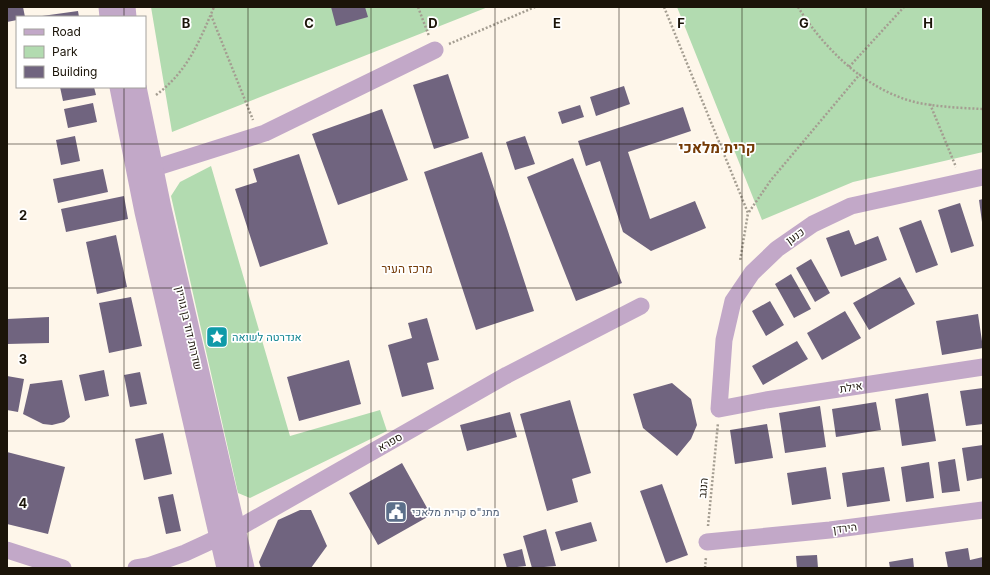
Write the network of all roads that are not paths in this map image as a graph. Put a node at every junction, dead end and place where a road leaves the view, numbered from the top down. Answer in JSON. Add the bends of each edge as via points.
{"nodes":[{"id":1,"x":435,"y":50,"type":"road end"},
{"id":2,"x":120,"y":88,"type":"edge"},
{"id":3,"x":138,"y":95,"type":"edge"},
{"id":4,"x":145,"y":171,"type":"junction"},
{"id":5,"x":983,"y":177,"type":"edge"},
{"id":6,"x":641,"y":306,"type":"dead end"},
{"id":7,"x":983,"y":367,"type":"edge"},
{"id":8,"x":719,"y":409,"type":"joint"},
{"id":9,"x":983,"y":510,"type":"edge"},
{"id":10,"x":227,"y":534,"type":"junction"},
{"id":11,"x":707,"y":542,"type":"road end"},
{"id":12,"x":7,"y":550,"type":"edge"},
{"id":13,"x":63,"y":568,"type":"edge"},
{"id":14,"x":136,"y":568,"type":"edge"},
{"id":15,"x":227,"y":568,"type":"edge"},
{"id":16,"x":244,"y":568,"type":"edge"}],
"edges":[{"from":1,"to":4,"type":"street","via":[[259,135]]},
{"from":2,"to":4,"type":"street","name":"שדרות דוד בן גוריון"},
{"from":3,"to":4,"type":"street","name":"שדרות דוד בן גוריון"},
{"from":4,"to":10,"type":"street","name":"שדרות דוד בן גוריון"},
{"from":5,"to":8,"type":"street","name":"כנען","via":[[851,206],[814,224],[776,249],[752,273],[733,301],[724,340]]},
{"from":6,"to":10,"type":"street","name":"ספרא","via":[[507,375]]},
{"from":7,"to":8,"type":"street","name":"אילת"},
{"from":9,"to":11,"type":"street","name":"הירדן","via":[[838,529]]},
{"from":10,"to":14,"type":"street","name":"ספרא","via":[[148,566]]},
{"from":10,"to":15,"type":"street","name":"שדרות דוד בן גוריון"},
{"from":10,"to":16,"type":"street","name":"שדרות דוד בן גוריון"},
{"from":12,"to":13,"type":"street"}]}
